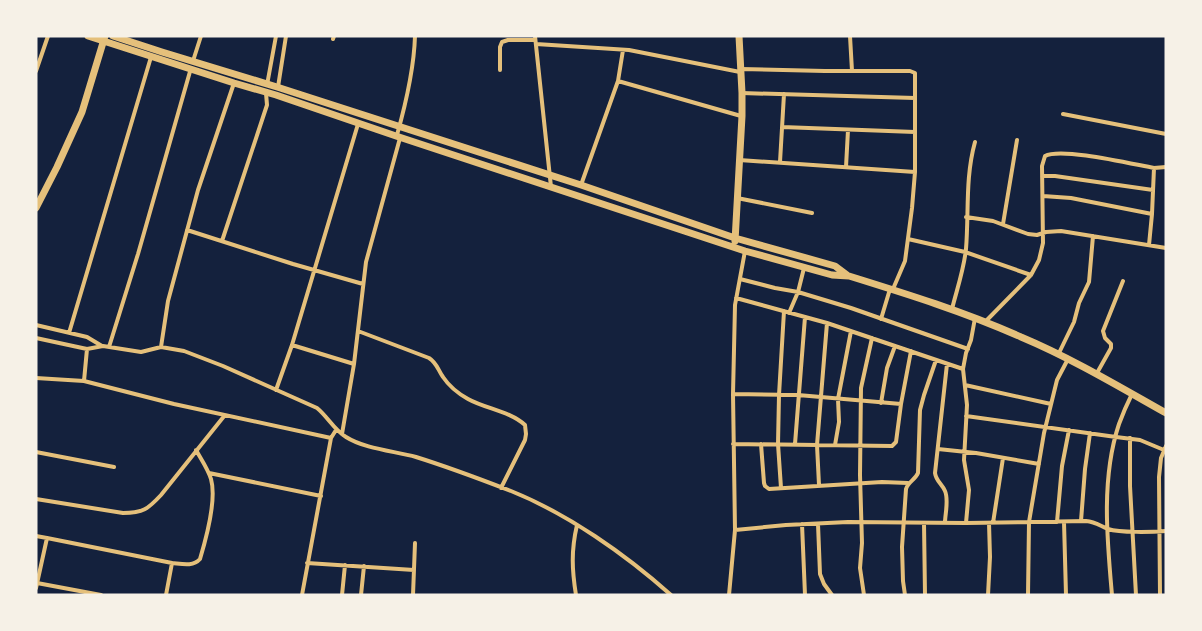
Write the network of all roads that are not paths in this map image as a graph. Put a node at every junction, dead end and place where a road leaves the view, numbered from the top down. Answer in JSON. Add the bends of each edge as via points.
{"nodes":[{"id":1,"x":48,"y":36,"type":"edge"},
{"id":2,"x":88,"y":36,"type":"edge"},
{"id":3,"x":113,"y":36,"type":"edge"},
{"id":4,"x":201,"y":36,"type":"edge"},
{"id":5,"x":276,"y":36,"type":"edge"},
{"id":6,"x":286,"y":36,"type":"edge"},
{"id":7,"x":415,"y":36,"type":"edge"},
{"id":8,"x":740,"y":36,"type":"edge"},
{"id":9,"x":850,"y":36,"type":"edge"},
{"id":10,"x":104,"y":39,"type":"edge"},
{"id":11,"x":535,"y":40,"type":"edge"},
{"id":12,"x":623,"y":50,"type":"junction"},
{"id":13,"x":152,"y":56,"type":"junction"},
{"id":14,"x":192,"y":65,"type":"junction"},
{"id":15,"x":500,"y":70,"type":"dead end"},
{"id":16,"x":36,"y":71,"type":"edge"},
{"id":17,"x":741,"y":71,"type":"junction"},
{"id":18,"x":852,"y":71,"type":"junction"},
{"id":19,"x":618,"y":81,"type":"junction"},
{"id":20,"x":234,"y":83,"type":"junction"},
{"id":21,"x":278,"y":87,"type":"junction"},
{"id":22,"x":267,"y":88,"type":"junction"},
{"id":23,"x":742,"y":93,"type":"junction"},
{"id":24,"x":784,"y":93,"type":"junction"},
{"id":25,"x":276,"y":95,"type":"junction"},
{"id":26,"x":915,"y":98,"type":"junction"},
{"id":27,"x":267,"y":105,"type":"junction"},
{"id":28,"x":1062,"y":114,"type":"dead end"},
{"id":29,"x":742,"y":116,"type":"junction"},
{"id":30,"x":358,"y":123,"type":"junction"},
{"id":31,"x":399,"y":127,"type":"junction"},
{"id":32,"x":782,"y":128,"type":"junction"},
{"id":33,"x":848,"y":130,"type":"junction"},
{"id":34,"x":915,"y":132,"type":"junction"},
{"id":35,"x":1166,"y":134,"type":"edge"},
{"id":36,"x":398,"y":137,"type":"junction"},
{"id":37,"x":1017,"y":140,"type":"dead end"},
{"id":38,"x":975,"y":142,"type":"dead end"},
{"id":39,"x":739,"y":159,"type":"junction"},
{"id":40,"x":780,"y":162,"type":"junction"},
{"id":41,"x":846,"y":167,"type":"junction"},
{"id":42,"x":1166,"y":167,"type":"edge"},
{"id":43,"x":1154,"y":168,"type":"junction"},
{"id":44,"x":915,"y":172,"type":"junction"},
{"id":45,"x":549,"y":175,"type":"junction"},
{"id":46,"x":1042,"y":176,"type":"junction"},
{"id":47,"x":581,"y":185,"type":"junction"},
{"id":48,"x":551,"y":187,"type":"junction"},
{"id":49,"x":1153,"y":190,"type":"junction"},
{"id":50,"x":1042,"y":196,"type":"junction"},
{"id":51,"x":737,"y":198,"type":"junction"},
{"id":52,"x":36,"y":208,"type":"edge"},
{"id":53,"x":812,"y":213,"type":"dead end"},
{"id":54,"x":1152,"y":214,"type":"junction"},
{"id":55,"x":966,"y":217,"type":"junction"},
{"id":56,"x":1002,"y":224,"type":"junction"},
{"id":57,"x":187,"y":230,"type":"junction"},
{"id":58,"x":1043,"y":233,"type":"junction"},
{"id":59,"x":1093,"y":236,"type":"junction"},
{"id":60,"x":735,"y":238,"type":"junction"},
{"id":61,"x":907,"y":239,"type":"junction"},
{"id":62,"x":222,"y":240,"type":"junction"},
{"id":63,"x":1149,"y":245,"type":"junction"},
{"id":64,"x":735,"y":247,"type":"junction"},
{"id":65,"x":1166,"y":248,"type":"edge"},
{"id":66,"x":745,"y":251,"type":"junction"},
{"id":67,"x":965,"y":252,"type":"junction"},
{"id":68,"x":804,"y":267,"type":"junction"},
{"id":69,"x":314,"y":270,"type":"junction"},
{"id":70,"x":1030,"y":274,"type":"junction"},
{"id":71,"x":849,"y":276,"type":"junction"},
{"id":72,"x":740,"y":279,"type":"junction"},
{"id":73,"x":1123,"y":281,"type":"dead end"},
{"id":74,"x":363,"y":284,"type":"junction"},
{"id":75,"x":891,"y":290,"type":"junction"},
{"id":76,"x":798,"y":292,"type":"junction"},
{"id":77,"x":736,"y":298,"type":"junction"},
{"id":78,"x":952,"y":309,"type":"junction"},
{"id":79,"x":786,"y":312,"type":"junction"},
{"id":80,"x":805,"y":317,"type":"junction"},
{"id":81,"x":975,"y":318,"type":"junction"},
{"id":82,"x":881,"y":319,"type":"junction"},
{"id":83,"x":985,"y":322,"type":"junction"},
{"id":84,"x":827,"y":323,"type":"junction"},
{"id":85,"x":36,"y":326,"type":"edge"},
{"id":86,"x":358,"y":331,"type":"junction"},
{"id":87,"x":851,"y":331,"type":"junction"},
{"id":88,"x":69,"y":333,"type":"junction"},
{"id":89,"x":36,"y":338,"type":"edge"},
{"id":90,"x":872,"y":338,"type":"junction"},
{"id":91,"x":292,"y":345,"type":"junction"},
{"id":92,"x":103,"y":346,"type":"junction"},
{"id":93,"x":895,"y":346,"type":"junction"},
{"id":94,"x":109,"y":347,"type":"junction"},
{"id":95,"x":161,"y":347,"type":"junction"},
{"id":96,"x":87,"y":349,"type":"junction"},
{"id":97,"x":968,"y":349,"type":"junction"},
{"id":98,"x":911,"y":351,"type":"junction"},
{"id":99,"x":1058,"y":354,"type":"junction"},
{"id":100,"x":1068,"y":359,"type":"junction"},
{"id":101,"x":936,"y":360,"type":"junction"},
{"id":102,"x":354,"y":364,"type":"junction"},
{"id":103,"x":947,"y":364,"type":"junction"},
{"id":104,"x":963,"y":369,"type":"junction"},
{"id":105,"x":1097,"y":373,"type":"junction"},
{"id":106,"x":36,"y":378,"type":"edge"},
{"id":107,"x":84,"y":381,"type":"junction"},
{"id":108,"x":964,"y":385,"type":"junction"},
{"id":109,"x":276,"y":390,"type":"junction"},
{"id":110,"x":733,"y":394,"type":"junction"},
{"id":111,"x":1132,"y":394,"type":"junction"},
{"id":112,"x":779,"y":395,"type":"junction"},
{"id":113,"x":798,"y":396,"type":"junction"},
{"id":114,"x":820,"y":397,"type":"junction"},
{"id":115,"x":838,"y":399,"type":"junction"},
{"id":116,"x":861,"y":402,"type":"junction"},
{"id":117,"x":881,"y":403,"type":"junction"},
{"id":118,"x":901,"y":404,"type":"junction"},
{"id":119,"x":1051,"y":404,"type":"junction"},
{"id":120,"x":1166,"y":413,"type":"edge"},
{"id":121,"x":225,"y":415,"type":"junction"},
{"id":122,"x":966,"y":416,"type":"junction"},
{"id":123,"x":1045,"y":427,"type":"junction"},
{"id":124,"x":336,"y":430,"type":"junction"},
{"id":125,"x":1069,"y":430,"type":"junction"},
{"id":126,"x":1090,"y":433,"type":"junction"},
{"id":127,"x":342,"y":434,"type":"junction"},
{"id":128,"x":1116,"y":437,"type":"junction"},
{"id":129,"x":331,"y":438,"type":"junction"},
{"id":130,"x":1130,"y":438,"type":"junction"},
{"id":131,"x":733,"y":444,"type":"junction"},
{"id":132,"x":761,"y":444,"type":"junction"},
{"id":133,"x":778,"y":444,"type":"junction"},
{"id":134,"x":795,"y":444,"type":"junction"},
{"id":135,"x":817,"y":445,"type":"junction"},
{"id":136,"x":835,"y":445,"type":"junction"},
{"id":137,"x":861,"y":445,"type":"junction"},
{"id":138,"x":1165,"y":448,"type":"edge"},
{"id":139,"x":938,"y":449,"type":"junction"},
{"id":140,"x":196,"y":450,"type":"junction"},
{"id":141,"x":963,"y":451,"type":"junction"},
{"id":142,"x":36,"y":452,"type":"edge"},
{"id":143,"x":1003,"y":458,"type":"junction"},
{"id":144,"x":1039,"y":464,"type":"junction"},
{"id":145,"x":114,"y":467,"type":"dead end"},
{"id":146,"x":208,"y":473,"type":"junction"},
{"id":147,"x":909,"y":483,"type":"junction"},
{"id":148,"x":860,"y":484,"type":"junction"},
{"id":149,"x":819,"y":485,"type":"junction"},
{"id":150,"x":501,"y":488,"type":"junction"},
{"id":151,"x":781,"y":488,"type":"junction"},
{"id":152,"x":321,"y":496,"type":"junction"},
{"id":153,"x":36,"y":499,"type":"edge"},
{"id":154,"x":1158,"y":506,"type":"junction"},
{"id":155,"x":1166,"y":506,"type":"edge"},
{"id":156,"x":1081,"y":521,"type":"junction"},
{"id":157,"x":861,"y":522,"type":"junction"},
{"id":158,"x":1029,"y":522,"type":"junction"},
{"id":159,"x":1057,"y":522,"type":"junction"},
{"id":160,"x":1064,"y":522,"type":"junction"},
{"id":161,"x":903,"y":523,"type":"junction"},
{"id":162,"x":924,"y":523,"type":"junction"},
{"id":163,"x":945,"y":523,"type":"junction"},
{"id":164,"x":966,"y":523,"type":"junction"},
{"id":165,"x":991,"y":523,"type":"junction"},
{"id":166,"x":802,"y":524,"type":"junction"},
{"id":167,"x":818,"y":524,"type":"junction"},
{"id":168,"x":577,"y":525,"type":"junction"},
{"id":169,"x":1108,"y":529,"type":"junction"},
{"id":170,"x":735,"y":530,"type":"junction"},
{"id":171,"x":1132,"y":531,"type":"junction"},
{"id":172,"x":1158,"y":531,"type":"junction"},
{"id":173,"x":1166,"y":531,"type":"edge"},
{"id":174,"x":36,"y":536,"type":"edge"},
{"id":175,"x":47,"y":538,"type":"junction"},
{"id":176,"x":415,"y":543,"type":"dead end"},
{"id":177,"x":1159,"y":553,"type":"junction"},
{"id":178,"x":1166,"y":553,"type":"edge"},
{"id":179,"x":172,"y":563,"type":"junction"},
{"id":180,"x":308,"y":563,"type":"junction"},
{"id":181,"x":345,"y":565,"type":"junction"},
{"id":182,"x":364,"y":566,"type":"junction"},
{"id":183,"x":414,"y":570,"type":"junction"},
{"id":184,"x":1160,"y":578,"type":"junction"},
{"id":185,"x":1166,"y":578,"type":"edge"},
{"id":186,"x":36,"y":585,"type":"edge"},
{"id":187,"x":101,"y":595,"type":"edge"},
{"id":188,"x":166,"y":595,"type":"edge"},
{"id":189,"x":302,"y":595,"type":"edge"},
{"id":190,"x":342,"y":595,"type":"edge"},
{"id":191,"x":361,"y":595,"type":"edge"},
{"id":192,"x":413,"y":595,"type":"edge"},
{"id":193,"x":576,"y":595,"type":"edge"},
{"id":194,"x":671,"y":595,"type":"edge"},
{"id":195,"x":729,"y":595,"type":"edge"},
{"id":196,"x":805,"y":595,"type":"edge"},
{"id":197,"x":832,"y":595,"type":"edge"},
{"id":198,"x":864,"y":595,"type":"edge"},
{"id":199,"x":905,"y":595,"type":"edge"},
{"id":200,"x":925,"y":595,"type":"edge"},
{"id":201,"x":988,"y":595,"type":"edge"},
{"id":202,"x":1028,"y":595,"type":"edge"},
{"id":203,"x":1066,"y":595,"type":"edge"},
{"id":204,"x":1112,"y":595,"type":"edge"},
{"id":205,"x":1136,"y":595,"type":"edge"},
{"id":206,"x":1160,"y":595,"type":"edge"}],
"edges":[{"from":1,"to":16,"type":"street"},
{"from":2,"to":10,"type":"highway"},
{"from":3,"to":14,"type":"highway"},
{"from":4,"to":14,"type":"street"},
{"from":5,"to":22,"type":"street"},
{"from":6,"to":21,"type":"street"},
{"from":7,"to":31,"type":"street"},
{"from":8,"to":17,"type":"highway"},
{"from":9,"to":18,"type":"street"},
{"from":10,"to":13,"type":"highway"},
{"from":10,"to":52,"type":"highway","via":[[82,112]]},
{"from":11,"to":12,"type":"street"},
{"from":11,"to":15,"type":"street","via":[[502,42]]},
{"from":11,"to":45,"type":"street"},
{"from":12,"to":17,"type":"street"},
{"from":12,"to":19,"type":"street"},
{"from":13,"to":14,"type":"highway"},
{"from":13,"to":88,"type":"street"},
{"from":14,"to":20,"type":"highway"},
{"from":14,"to":22,"type":"highway"},
{"from":14,"to":94,"type":"street"},
{"from":17,"to":18,"type":"street"},
{"from":17,"to":23,"type":"highway"},
{"from":18,"to":26,"type":"street","via":[[913,72]]},
{"from":19,"to":29,"type":"street"},
{"from":19,"to":47,"type":"street"},
{"from":20,"to":22,"type":"highway"},
{"from":20,"to":57,"type":"street"},
{"from":21,"to":22,"type":"highway"},
{"from":21,"to":25,"type":"street"},
{"from":21,"to":31,"type":"highway"},
{"from":22,"to":25,"type":"highway"},
{"from":22,"to":27,"type":"street"},
{"from":23,"to":24,"type":"street"},
{"from":23,"to":29,"type":"highway"},
{"from":24,"to":26,"type":"street"},
{"from":24,"to":32,"type":"street"},
{"from":25,"to":27,"type":"street"},
{"from":25,"to":30,"type":"highway"},
{"from":26,"to":34,"type":"street"},
{"from":27,"to":62,"type":"street"},
{"from":28,"to":35,"type":"street"},
{"from":29,"to":39,"type":"highway"},
{"from":30,"to":36,"type":"highway"},
{"from":30,"to":69,"type":"street"},
{"from":31,"to":36,"type":"street"},
{"from":31,"to":45,"type":"highway"},
{"from":32,"to":33,"type":"street"},
{"from":32,"to":40,"type":"street"},
{"from":33,"to":34,"type":"street"},
{"from":33,"to":41,"type":"street"},
{"from":34,"to":44,"type":"street"},
{"from":36,"to":48,"type":"highway"},
{"from":36,"to":74,"type":"street"},
{"from":37,"to":56,"type":"street"},
{"from":38,"to":55,"type":"street"},
{"from":39,"to":40,"type":"street"},
{"from":39,"to":51,"type":"highway"},
{"from":40,"to":41,"type":"street"},
{"from":41,"to":44,"type":"street"},
{"from":42,"to":43,"type":"street"},
{"from":43,"to":46,"type":"street","via":[[1054,153],[1045,156]]},
{"from":43,"to":49,"type":"street"},
{"from":44,"to":61,"type":"street"},
{"from":45,"to":47,"type":"highway"},
{"from":45,"to":48,"type":"street"},
{"from":46,"to":49,"type":"street"},
{"from":46,"to":50,"type":"street"},
{"from":47,"to":60,"type":"highway"},
{"from":48,"to":64,"type":"highway"},
{"from":49,"to":54,"type":"street"},
{"from":50,"to":54,"type":"street"},
{"from":50,"to":58,"type":"street"},
{"from":51,"to":53,"type":"street"},
{"from":51,"to":60,"type":"highway"},
{"from":54,"to":63,"type":"street"},
{"from":55,"to":56,"type":"street"},
{"from":55,"to":67,"type":"street"},
{"from":56,"to":58,"type":"street","via":[[1028,234]]},
{"from":57,"to":62,"type":"street"},
{"from":57,"to":95,"type":"street","via":[[168,301]]},
{"from":58,"to":59,"type":"street","via":[[1061,231]]},
{"from":58,"to":70,"type":"street","via":[[1042,251]]},
{"from":59,"to":63,"type":"street"},
{"from":59,"to":99,"type":"street","via":[[1089,282]]},
{"from":60,"to":64,"type":"highway"},
{"from":60,"to":71,"type":"highway","via":[[835,267]]},
{"from":61,"to":67,"type":"street"},
{"from":61,"to":75,"type":"street","via":[[903,267]]},
{"from":62,"to":69,"type":"street"},
{"from":63,"to":65,"type":"street"},
{"from":64,"to":66,"type":"highway"},
{"from":66,"to":68,"type":"highway"},
{"from":66,"to":72,"type":"street"},
{"from":67,"to":70,"type":"street"},
{"from":67,"to":78,"type":"street"},
{"from":68,"to":71,"type":"highway"},
{"from":68,"to":76,"type":"street"},
{"from":69,"to":74,"type":"street"},
{"from":69,"to":91,"type":"street"},
{"from":70,"to":83,"type":"street"},
{"from":71,"to":75,"type":"highway"},
{"from":72,"to":76,"type":"street"},
{"from":72,"to":77,"type":"street"},
{"from":73,"to":105,"type":"street","via":[[1102,331],[1111,348]]},
{"from":74,"to":86,"type":"street"},
{"from":75,"to":78,"type":"highway"},
{"from":75,"to":82,"type":"street"},
{"from":76,"to":79,"type":"street"},
{"from":76,"to":82,"type":"street"},
{"from":77,"to":79,"type":"street"},
{"from":77,"to":110,"type":"street"},
{"from":78,"to":81,"type":"highway"},
{"from":79,"to":80,"type":"street"},
{"from":79,"to":112,"type":"street"},
{"from":80,"to":84,"type":"street"},
{"from":80,"to":113,"type":"street"},
{"from":81,"to":83,"type":"highway"},
{"from":81,"to":97,"type":"street"},
{"from":82,"to":97,"type":"street"},
{"from":83,"to":99,"type":"highway"},
{"from":84,"to":87,"type":"street"},
{"from":84,"to":114,"type":"street"},
{"from":85,"to":88,"type":"street"},
{"from":86,"to":102,"type":"street"},
{"from":86,"to":150,"type":"street","via":[[429,358],[462,395],[525,425],[525,440]]},
{"from":87,"to":90,"type":"street"},
{"from":87,"to":115,"type":"street"},
{"from":88,"to":92,"type":"street"},
{"from":89,"to":96,"type":"street"},
{"from":90,"to":93,"type":"street"},
{"from":90,"to":116,"type":"street"},
{"from":91,"to":102,"type":"street"},
{"from":91,"to":109,"type":"street"},
{"from":92,"to":94,"type":"street"},
{"from":92,"to":96,"type":"street"},
{"from":93,"to":98,"type":"street"},
{"from":93,"to":117,"type":"street"},
{"from":94,"to":95,"type":"street","via":[[141,352]]},
{"from":95,"to":109,"type":"street","via":[[189,353]]},
{"from":96,"to":107,"type":"street"},
{"from":97,"to":104,"type":"street"},
{"from":98,"to":101,"type":"street"},
{"from":98,"to":118,"type":"street"},
{"from":99,"to":100,"type":"highway"},
{"from":100,"to":105,"type":"highway"},
{"from":100,"to":119,"type":"street"},
{"from":101,"to":103,"type":"street"},
{"from":101,"to":147,"type":"street","via":[[920,410],[918,473]]},
{"from":102,"to":127,"type":"street"},
{"from":103,"to":104,"type":"street"},
{"from":103,"to":139,"type":"street"},
{"from":104,"to":108,"type":"street"},
{"from":105,"to":111,"type":"highway"},
{"from":106,"to":107,"type":"street"},
{"from":107,"to":121,"type":"street"},
{"from":108,"to":119,"type":"street"},
{"from":108,"to":122,"type":"street"},
{"from":109,"to":124,"type":"street","via":[[317,408]]},
{"from":110,"to":112,"type":"street"},
{"from":110,"to":131,"type":"street"},
{"from":111,"to":120,"type":"highway"},
{"from":111,"to":128,"type":"street"},
{"from":112,"to":113,"type":"street"},
{"from":112,"to":133,"type":"street"},
{"from":113,"to":114,"type":"street"},
{"from":113,"to":134,"type":"street"},
{"from":114,"to":115,"type":"street"},
{"from":114,"to":135,"type":"street"},
{"from":115,"to":116,"type":"street"},
{"from":115,"to":136,"type":"street"},
{"from":116,"to":117,"type":"street"},
{"from":116,"to":137,"type":"street"},
{"from":117,"to":118,"type":"street"},
{"from":118,"to":137,"type":"street","via":[[895,444]]},
{"from":119,"to":123,"type":"street"},
{"from":121,"to":129,"type":"street"},
{"from":121,"to":140,"type":"street"},
{"from":122,"to":123,"type":"street"},
{"from":122,"to":141,"type":"street"},
{"from":123,"to":125,"type":"street"},
{"from":123,"to":144,"type":"street"},
{"from":124,"to":127,"type":"street"},
{"from":124,"to":129,"type":"street"},
{"from":125,"to":126,"type":"street"},
{"from":125,"to":159,"type":"street"},
{"from":126,"to":128,"type":"street"},
{"from":126,"to":156,"type":"street"},
{"from":127,"to":150,"type":"street","via":[[352,441],[415,457]]},
{"from":128,"to":130,"type":"street"},
{"from":128,"to":169,"type":"street","via":[[1110,464]]},
{"from":129,"to":152,"type":"street"},
{"from":130,"to":138,"type":"street"},
{"from":130,"to":171,"type":"street"},
{"from":131,"to":132,"type":"street"},
{"from":131,"to":170,"type":"street"},
{"from":132,"to":133,"type":"street"},
{"from":132,"to":151,"type":"street","via":[[765,486]]},
{"from":133,"to":134,"type":"street"},
{"from":133,"to":151,"type":"street"},
{"from":134,"to":135,"type":"street"},
{"from":135,"to":136,"type":"street"},
{"from":135,"to":149,"type":"street"},
{"from":136,"to":137,"type":"street"},
{"from":137,"to":148,"type":"street"},
{"from":138,"to":154,"type":"street"},
{"from":139,"to":141,"type":"street"},
{"from":139,"to":163,"type":"street","via":[[935,473],[946,494]]},
{"from":140,"to":146,"type":"street"},
{"from":140,"to":153,"type":"street","via":[[144,511],[123,513]]},
{"from":141,"to":143,"type":"street"},
{"from":141,"to":164,"type":"street","via":[[969,490]]},
{"from":142,"to":145,"type":"street"},
{"from":143,"to":144,"type":"street"},
{"from":143,"to":165,"type":"street"},
{"from":144,"to":158,"type":"street"},
{"from":146,"to":152,"type":"street"},
{"from":146,"to":179,"type":"street","via":[[213,502],[200,559],[191,564]]},
{"from":147,"to":148,"type":"street"},
{"from":147,"to":161,"type":"street"},
{"from":148,"to":149,"type":"street"},
{"from":148,"to":157,"type":"street"},
{"from":149,"to":151,"type":"street"},
{"from":150,"to":168,"type":"street"},
{"from":152,"to":180,"type":"street"},
{"from":154,"to":155,"type":"street"},
{"from":154,"to":172,"type":"street"},
{"from":156,"to":160,"type":"street"},
{"from":156,"to":169,"type":"street"},
{"from":157,"to":161,"type":"street"},
{"from":157,"to":167,"type":"street"},
{"from":157,"to":198,"type":"street"},
{"from":158,"to":159,"type":"street"},
{"from":158,"to":165,"type":"street"},
{"from":158,"to":202,"type":"street"},
{"from":159,"to":160,"type":"street"},
{"from":160,"to":203,"type":"street"},
{"from":161,"to":162,"type":"street"},
{"from":161,"to":199,"type":"street"},
{"from":162,"to":163,"type":"street"},
{"from":162,"to":200,"type":"street"},
{"from":163,"to":164,"type":"street"},
{"from":164,"to":165,"type":"street"},
{"from":165,"to":201,"type":"street"},
{"from":166,"to":167,"type":"street"},
{"from":166,"to":170,"type":"street"},
{"from":166,"to":196,"type":"street"},
{"from":167,"to":197,"type":"street","via":[[820,574]]},
{"from":168,"to":193,"type":"street","via":[[572,561]]},
{"from":168,"to":194,"type":"street"},
{"from":169,"to":171,"type":"street"},
{"from":169,"to":204,"type":"street"},
{"from":170,"to":195,"type":"street"},
{"from":171,"to":172,"type":"street"},
{"from":171,"to":205,"type":"street"},
{"from":172,"to":173,"type":"street"},
{"from":172,"to":177,"type":"street"},
{"from":174,"to":175,"type":"street"},
{"from":175,"to":179,"type":"street"},
{"from":175,"to":186,"type":"street"},
{"from":176,"to":183,"type":"street"},
{"from":177,"to":178,"type":"street"},
{"from":177,"to":184,"type":"street"},
{"from":179,"to":188,"type":"street"},
{"from":180,"to":181,"type":"street"},
{"from":180,"to":189,"type":"street"},
{"from":181,"to":182,"type":"street"},
{"from":181,"to":190,"type":"street"},
{"from":182,"to":183,"type":"street"},
{"from":182,"to":191,"type":"street"},
{"from":183,"to":192,"type":"street"},
{"from":184,"to":185,"type":"street"},
{"from":184,"to":206,"type":"street"},
{"from":186,"to":187,"type":"street"}]}
